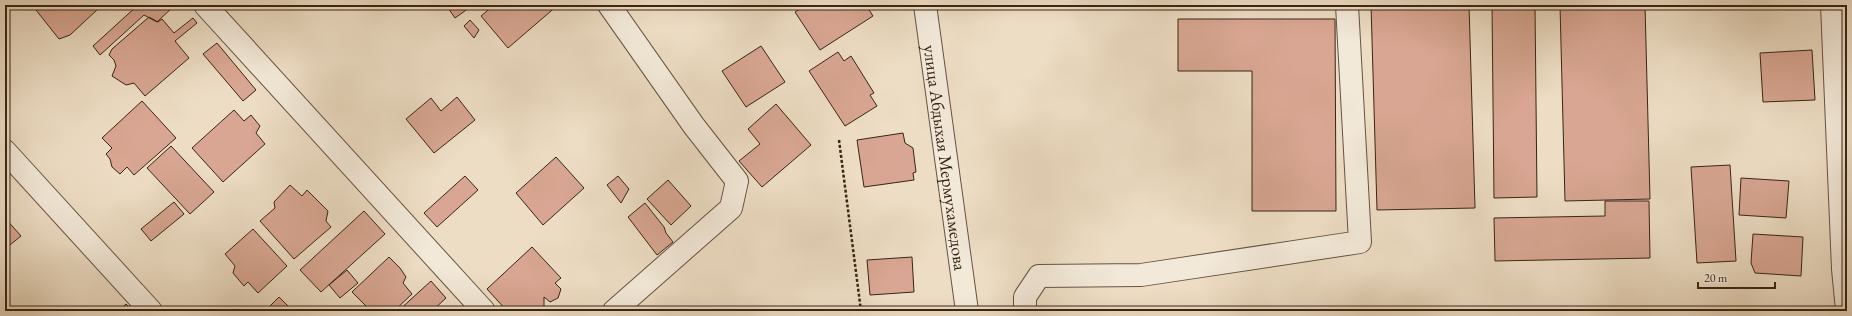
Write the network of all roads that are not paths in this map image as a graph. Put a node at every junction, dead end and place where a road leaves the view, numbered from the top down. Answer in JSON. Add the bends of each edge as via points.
{"nodes":[{"id":1,"x":205,"y":5,"type":"edge"},
{"id":2,"x":609,"y":5,"type":"edge"},
{"id":3,"x":924,"y":5,"type":"edge"},
{"id":4,"x":1347,"y":5,"type":"edge"},
{"id":5,"x":1832,"y":5,"type":"edge"},
{"id":6,"x":5,"y":150,"type":"edge"},
{"id":7,"x":1847,"y":310,"type":"edge"},
{"id":8,"x":151,"y":311,"type":"edge"},
{"id":9,"x":484,"y":311,"type":"edge"},
{"id":10,"x":614,"y":311,"type":"edge"},
{"id":11,"x":967,"y":311,"type":"edge"},
{"id":12,"x":1025,"y":311,"type":"edge"}],
"edges":[{"from":1,"to":9,"type":"street"},
{"from":2,"to":10,"type":"street","via":[[694,126],[737,181],[731,208]]},
{"from":3,"to":11,"type":"street","name":"улица Абдыхая Мермухамедова"},
{"from":4,"to":12,"type":"street","via":[[1360,242],[1141,275],[1039,276],[1026,296]]},
{"from":5,"to":7,"type":"street"},
{"from":6,"to":8,"type":"street"}]}
